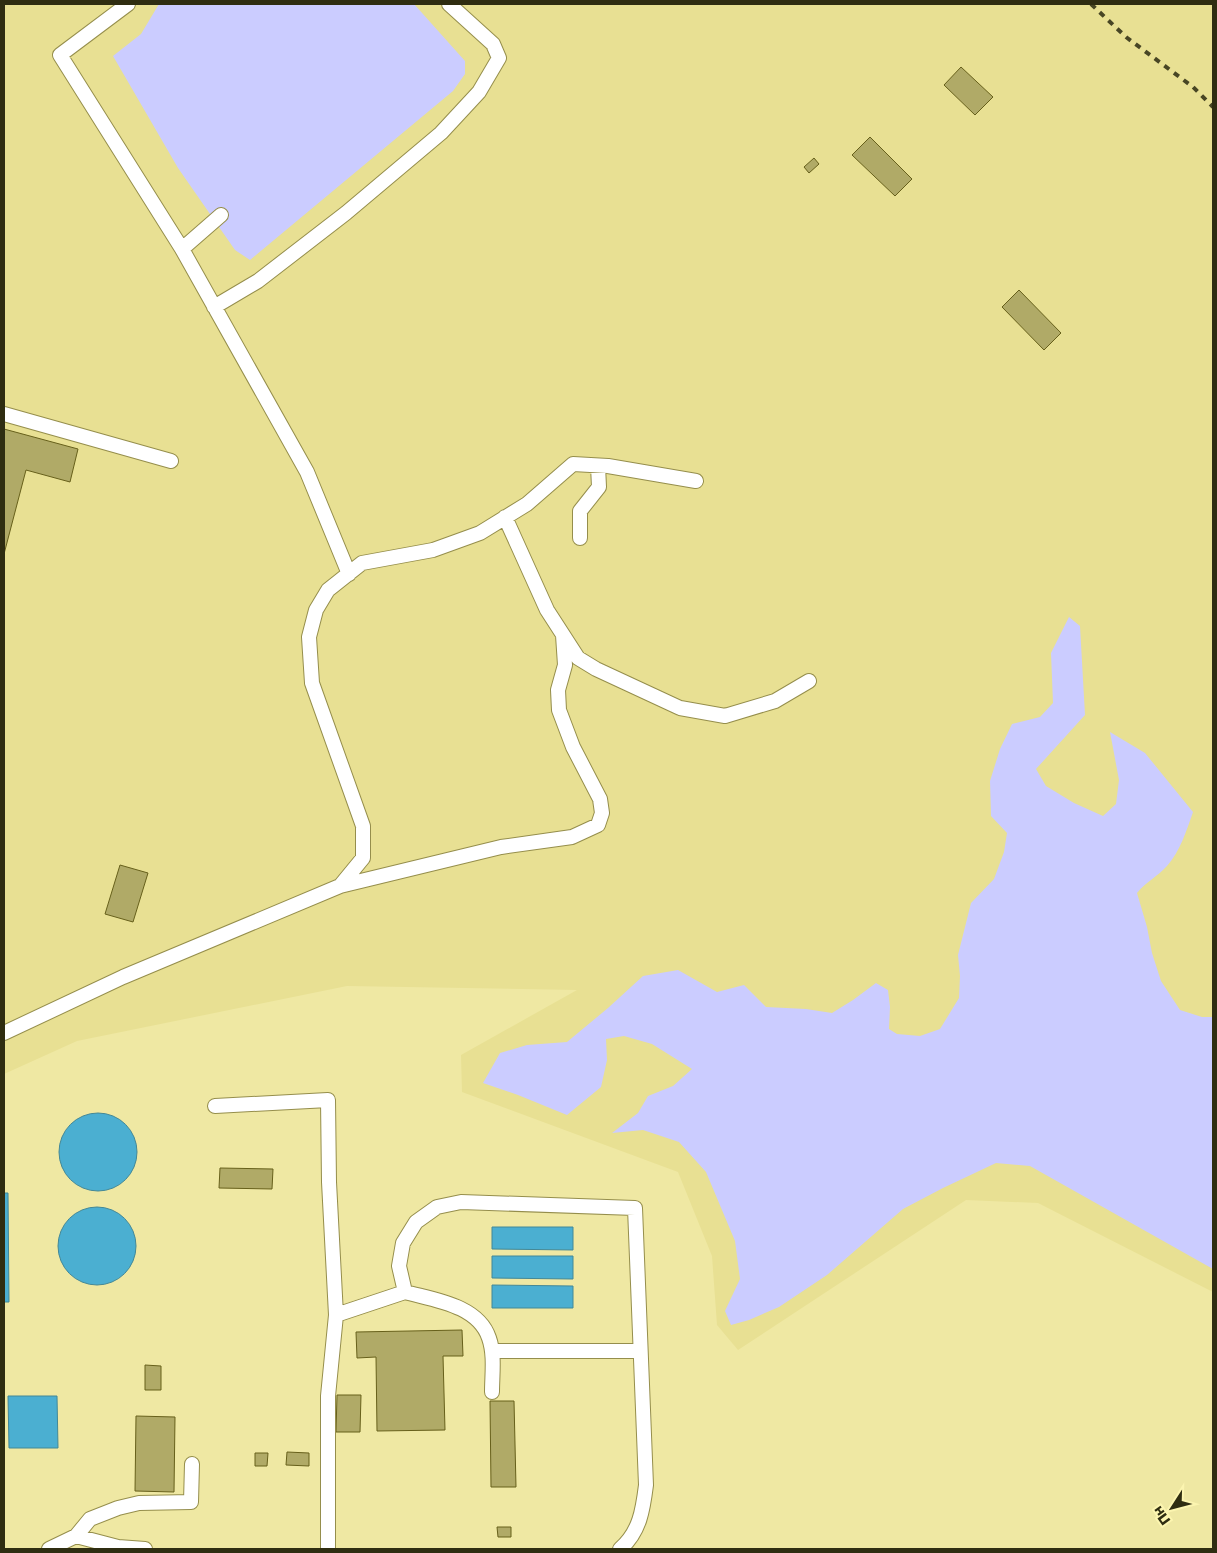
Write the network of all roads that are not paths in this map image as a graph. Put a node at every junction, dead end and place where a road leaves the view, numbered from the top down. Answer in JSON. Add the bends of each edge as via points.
{"nodes":[{"id":1,"x":128,"y":4,"type":"edge"},
{"id":2,"x":449,"y":4,"type":"edge"},
{"id":3,"x":221,"y":214,"type":"dead end"},
{"id":4,"x":182,"y":249,"type":"junction"},
{"id":5,"x":214,"y":307,"type":"junction"},
{"id":6,"x":4,"y":414,"type":"edge"},
{"id":7,"x":171,"y":461,"type":"dead end"},
{"id":8,"x":598,"y":466,"type":"junction"},
{"id":9,"x":696,"y":481,"type":"dead end"},
{"id":10,"x":504,"y":517,"type":"junction"},
{"id":11,"x":580,"y":538,"type":"dead end"},
{"id":12,"x":349,"y":574,"type":"junction"},
{"id":13,"x":563,"y":635,"type":"junction"},
{"id":14,"x":809,"y":681,"type":"dead end"},
{"id":15,"x":340,"y":886,"type":"junction"},
{"id":16,"x":4,"y":1033,"type":"edge"},
{"id":17,"x":215,"y":1106,"type":"dead end"},
{"id":18,"x":405,"y":1292,"type":"junction"},
{"id":19,"x":336,"y":1315,"type":"junction"},
{"id":20,"x":640,"y":1351,"type":"junction"},
{"id":21,"x":492,"y":1352,"type":"junction"},
{"id":22,"x":492,"y":1392,"type":"dead end"},
{"id":23,"x":192,"y":1464,"type":"dead end"},
{"id":24,"x":76,"y":1536,"type":"junction"},
{"id":25,"x":49,"y":1549,"type":"edge"},
{"id":26,"x":145,"y":1549,"type":"edge"},
{"id":27,"x":328,"y":1549,"type":"edge"},
{"id":28,"x":620,"y":1549,"type":"edge"}],
"edges":[{"from":1,"to":4,"type":"lane","via":[[60,56]]},
{"from":2,"to":5,"type":"lane","via":[[493,44],[499,58],[479,92],[441,133],[346,213],[258,281]]},
{"from":3,"to":4,"type":"lane"},
{"from":4,"to":5,"type":"lane"},
{"from":5,"to":12,"type":"lane","via":[[307,472]]},
{"from":6,"to":7,"type":"lane"},
{"from":8,"to":9,"type":"lane"},
{"from":8,"to":10,"type":"lane","via":[[573,464],[527,504]]},
{"from":8,"to":11,"type":"lane","via":[[599,486],[580,511]]},
{"from":10,"to":12,"type":"lane","via":[[480,533],[442,547],[362,563]]},
{"from":10,"to":13,"type":"lane","via":[[547,610]]},
{"from":12,"to":15,"type":"lane","via":[[328,590],[316,610],[309,637],[312,683],[363,826],[363,858]]},
{"from":13,"to":14,"type":"lane","via":[[578,658],[680,708],[725,716],[775,701]]},
{"from":13,"to":15,"type":"lane","via":[[565,665],[558,690],[558,710],[600,799],[602,813],[598,825],[572,837],[501,847]]},
{"from":15,"to":16,"type":"lane","via":[[123,977]]},
{"from":17,"to":19,"type":"lane","via":[[328,1100]]},
{"from":18,"to":19,"type":"lane"},
{"from":18,"to":20,"type":"lane","via":[[399,1266],[404,1243],[416,1222],[437,1207],[462,1202],[635,1208]]},
{"from":18,"to":21,"type":"lane","via":[[455,1306],[471,1314],[489,1337]]},
{"from":19,"to":27,"type":"lane","via":[[328,1396]]},
{"from":20,"to":21,"type":"lane"},
{"from":20,"to":28,"type":"lane","via":[[646,1485],[639,1524],[628,1543]]},
{"from":21,"to":22,"type":"lane"},
{"from":23,"to":24,"type":"lane","via":[[191,1502],[139,1503],[118,1508],[90,1519]]},
{"from":24,"to":25,"type":"lane"},
{"from":24,"to":26,"type":"lane","via":[[118,1547]]}]}
